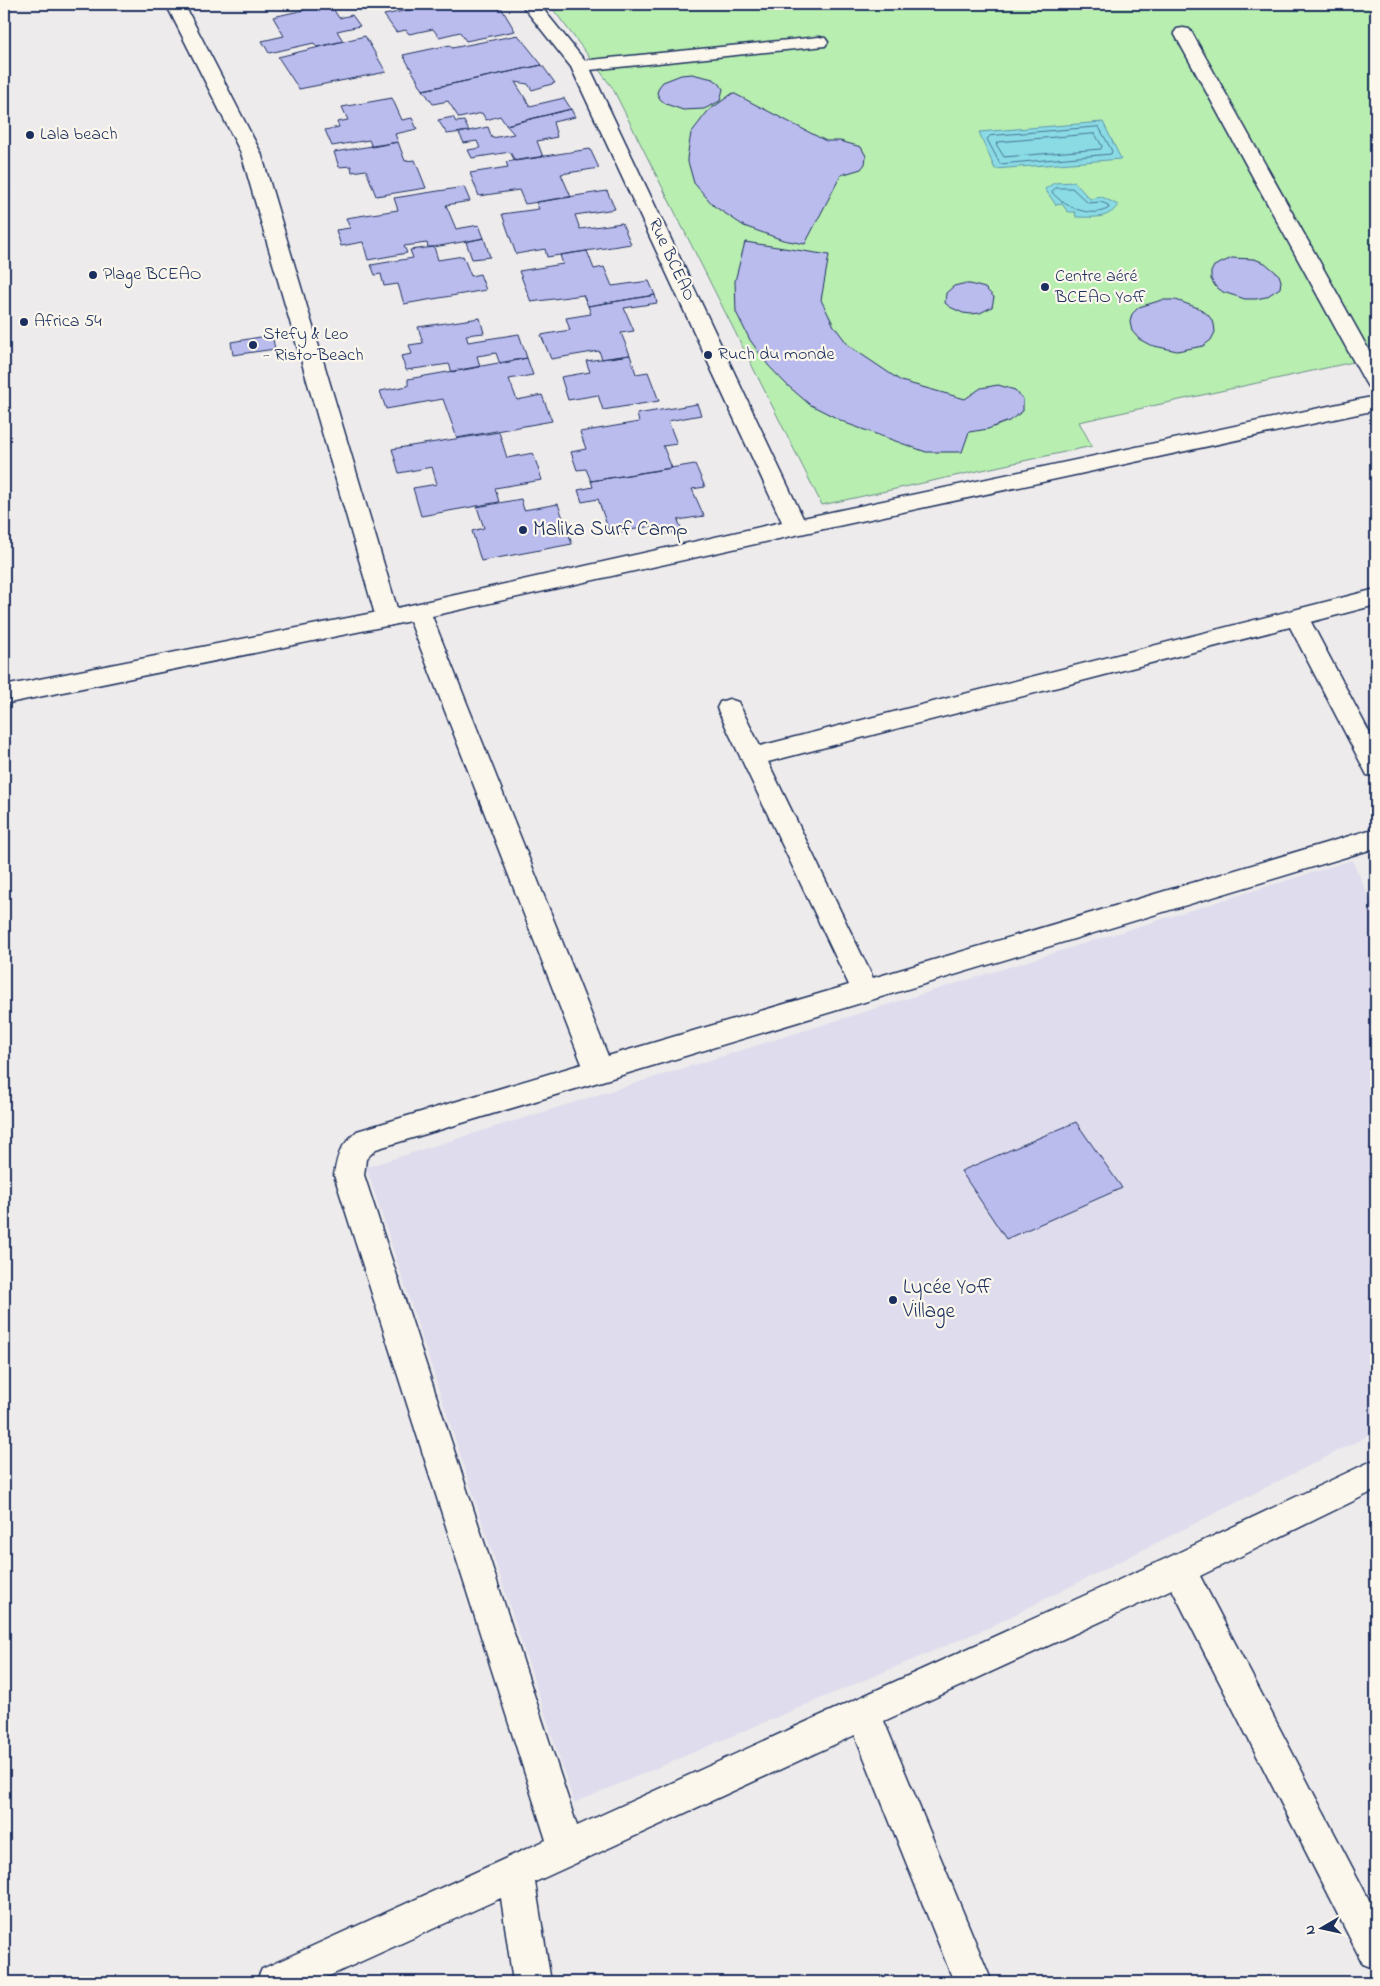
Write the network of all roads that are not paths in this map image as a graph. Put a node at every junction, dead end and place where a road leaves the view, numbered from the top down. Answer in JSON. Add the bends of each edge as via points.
{"nodes":[{"id":1,"x":175,"y":4,"type":"edge"},
{"id":2,"x":530,"y":4,"type":"edge"},
{"id":3,"x":1183,"y":33,"type":"dead end"},
{"id":4,"x":819,"y":42,"type":"dead end"},
{"id":5,"x":580,"y":66,"type":"junction"},
{"id":6,"x":1376,"y":382,"type":"edge"},
{"id":7,"x":1376,"y":403,"type":"edge"},
{"id":8,"x":796,"y":527,"type":"junction"},
{"id":9,"x":1376,"y":598,"type":"edge"},
{"id":10,"x":418,"y":611,"type":"junction"},
{"id":11,"x":388,"y":618,"type":"junction"},
{"id":12,"x":1297,"y":618,"type":"junction"},
{"id":13,"x":4,"y":695,"type":"edge"},
{"id":14,"x":729,"y":708,"type":"dead end"},
{"id":15,"x":753,"y":757,"type":"junction"},
{"id":16,"x":1376,"y":768,"type":"edge"},
{"id":17,"x":1376,"y":838,"type":"edge"},
{"id":18,"x":866,"y":990,"type":"junction"},
{"id":19,"x":599,"y":1070,"type":"junction"},
{"id":20,"x":1376,"y":1474,"type":"edge"},
{"id":21,"x":1179,"y":1569,"type":"junction"},
{"id":22,"x":864,"y":1713,"type":"junction"},
{"id":23,"x":567,"y":1849,"type":"junction"},
{"id":24,"x":515,"y":1872,"type":"junction"},
{"id":25,"x":1376,"y":1948,"type":"edge"},
{"id":26,"x":275,"y":1982,"type":"edge"},
{"id":27,"x":532,"y":1982,"type":"edge"},
{"id":28,"x":973,"y":1982,"type":"edge"}],
"edges":[{"from":1,"to":11,"type":"street","via":[[251,153]]},
{"from":2,"to":5,"type":"street","name":"Rue BCEAO"},
{"from":3,"to":6,"type":"street"},
{"from":4,"to":5,"type":"street"},
{"from":5,"to":8,"type":"street","name":"Rue BCEAO"},
{"from":7,"to":8,"type":"street"},
{"from":8,"to":10,"type":"street"},
{"from":9,"to":12,"type":"street"},
{"from":10,"to":11,"type":"street"},
{"from":10,"to":19,"type":"street"},
{"from":11,"to":13,"type":"street"},
{"from":12,"to":15,"type":"street"},
{"from":12,"to":16,"type":"street"},
{"from":14,"to":15,"type":"street"},
{"from":15,"to":18,"type":"street"},
{"from":17,"to":18,"type":"street"},
{"from":18,"to":19,"type":"street"},
{"from":19,"to":23,"type":"street","via":[[367,1140],[352,1154],[349,1175]]},
{"from":20,"to":21,"type":"street"},
{"from":21,"to":22,"type":"street"},
{"from":21,"to":25,"type":"street"},
{"from":22,"to":23,"type":"street"},
{"from":22,"to":28,"type":"street"},
{"from":23,"to":24,"type":"street"},
{"from":24,"to":26,"type":"street"},
{"from":24,"to":27,"type":"street"}]}
